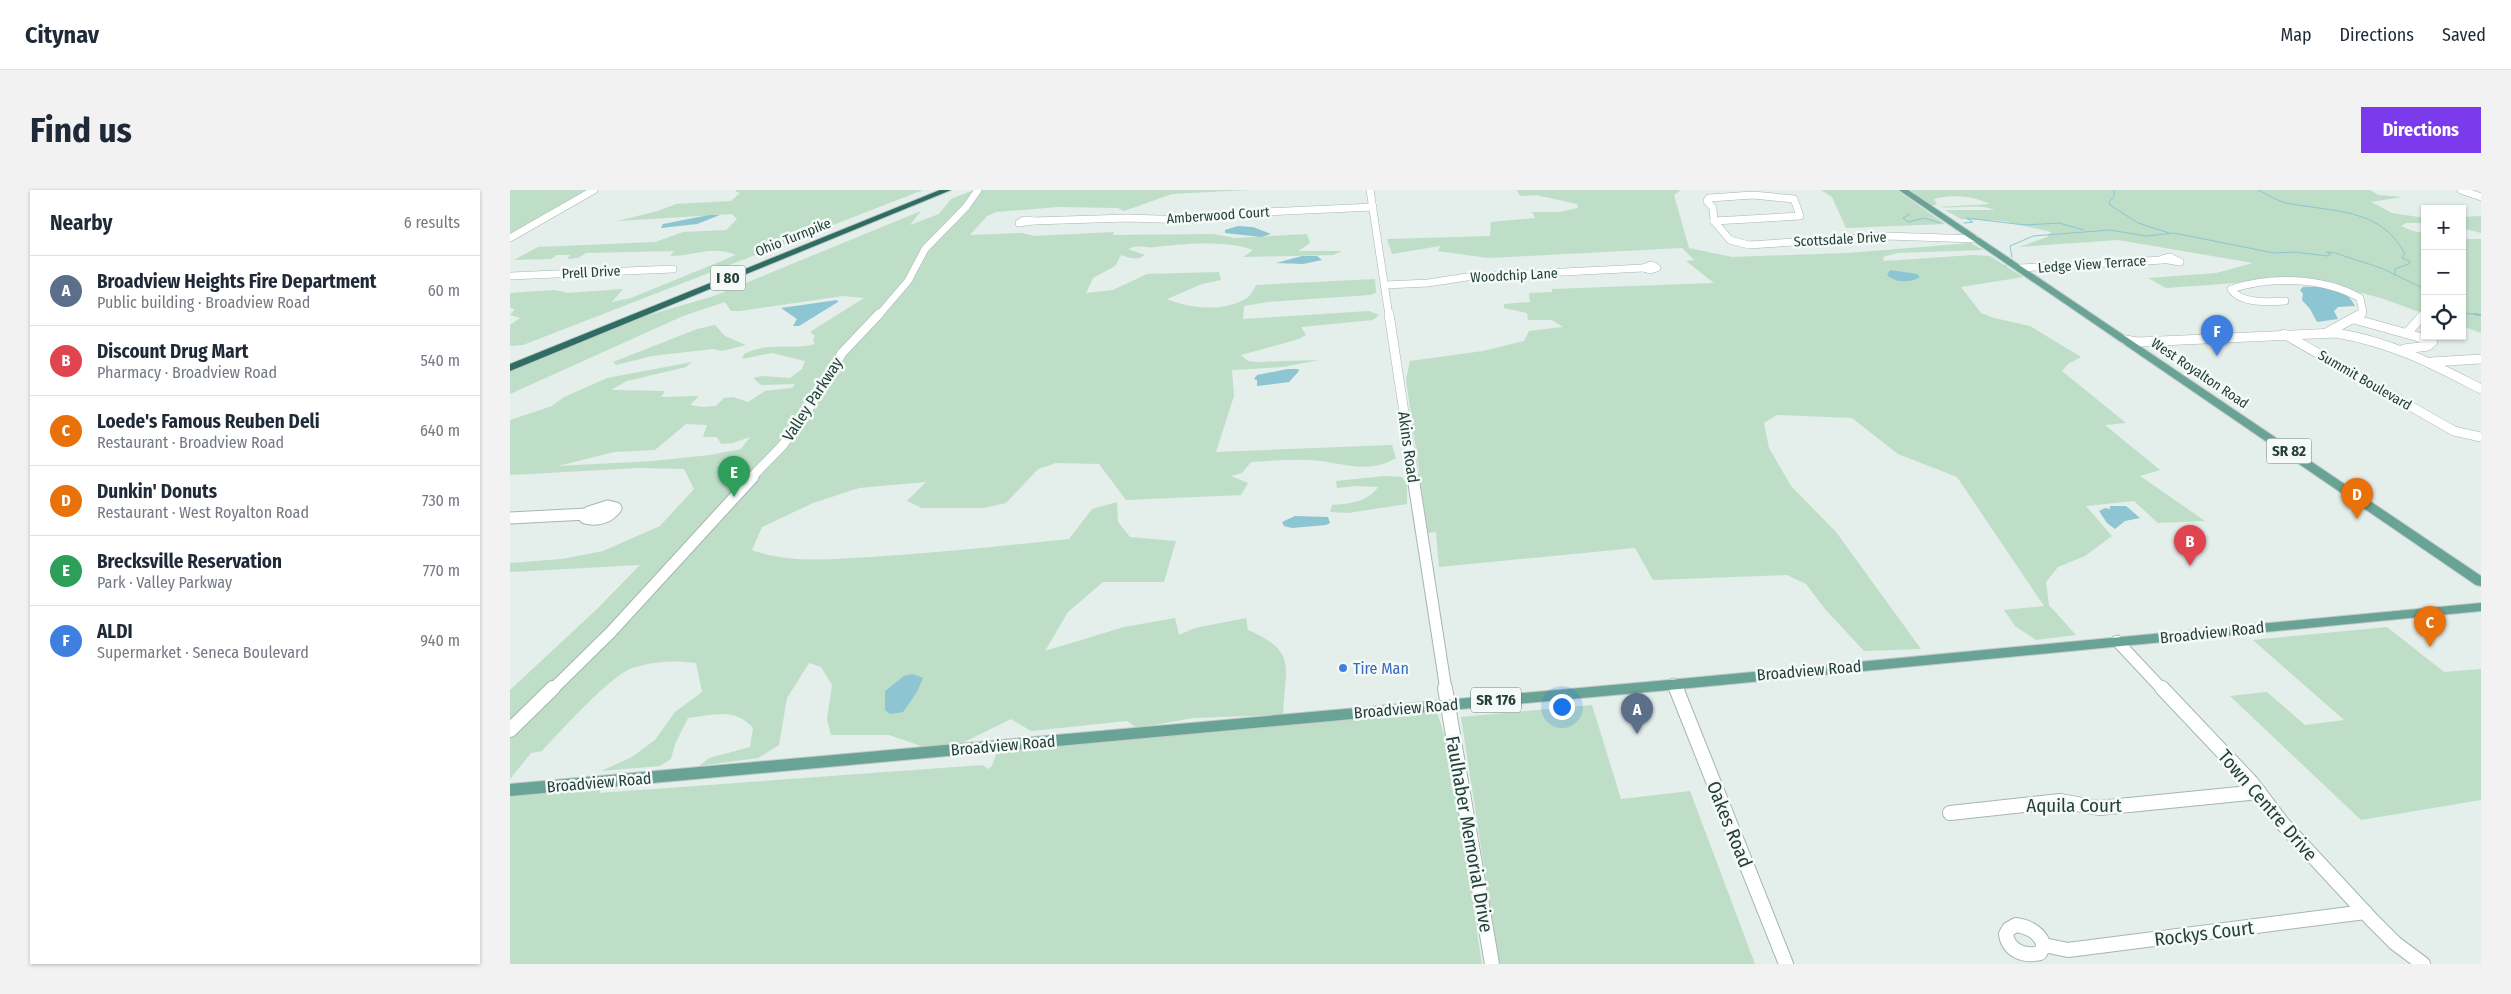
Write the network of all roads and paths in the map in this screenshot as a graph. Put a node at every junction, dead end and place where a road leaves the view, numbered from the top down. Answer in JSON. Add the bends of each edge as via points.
{"nodes":[{"id":1,"x":594,"y":190,"type":"edge"},
{"id":2,"x":934,"y":190,"type":"edge"},
{"id":3,"x":947,"y":190,"type":"edge"},
{"id":4,"x":978,"y":190,"type":"edge"},
{"id":5,"x":1370,"y":190,"type":"edge"},
{"id":6,"x":1903,"y":190,"type":"edge"},
{"id":7,"x":2461,"y":190,"type":"edge"},
{"id":8,"x":2481,"y":197,"type":"edge"},
{"id":9,"x":1373,"y":207,"type":"junction"},
{"id":10,"x":1033,"y":221,"type":"dead end"},
{"id":11,"x":1714,"y":221,"type":"junction"},
{"id":12,"x":510,"y":238,"type":"edge"},
{"id":13,"x":1976,"y":238,"type":"junction"},
{"id":14,"x":2163,"y":260,"type":"dead end"},
{"id":15,"x":1643,"y":268,"type":"dead end"},
{"id":16,"x":2020,"y":268,"type":"junction"},
{"id":17,"x":673,"y":269,"type":"dead end"},
{"id":18,"x":510,"y":276,"type":"edge"},
{"id":19,"x":1385,"y":286,"type":"junction"},
{"id":20,"x":2285,"y":301,"type":"dead end"},
{"id":21,"x":642,"y":303,"type":"dead end"},
{"id":22,"x":2421,"y":317,"type":"edge"},
{"id":23,"x":2354,"y":319,"type":"junction"},
{"id":24,"x":2279,"y":332,"type":"junction"},
{"id":25,"x":2325,"y":332,"type":"junction"},
{"id":26,"x":2408,"y":332,"type":"junction"},
{"id":27,"x":562,"y":336,"type":"dead end"},
{"id":28,"x":2125,"y":340,"type":"junction"},
{"id":29,"x":2402,"y":350,"type":"junction"},
{"id":30,"x":510,"y":358,"type":"edge"},
{"id":31,"x":2478,"y":361,"type":"edge"},
{"id":32,"x":2430,"y":362,"type":"junction"},
{"id":33,"x":510,"y":368,"type":"edge"},
{"id":34,"x":2481,"y":389,"type":"edge"},
{"id":35,"x":2481,"y":436,"type":"edge"},
{"id":36,"x":587,"y":514,"type":"dead end"},
{"id":37,"x":510,"y":518,"type":"edge"},
{"id":38,"x":2481,"y":582,"type":"edge"},
{"id":39,"x":2481,"y":607,"type":"edge"},
{"id":40,"x":2118,"y":641,"type":"junction"},
{"id":41,"x":1674,"y":684,"type":"junction"},
{"id":42,"x":1448,"y":704,"type":"junction"},
{"id":43,"x":510,"y":730,"type":"edge"},
{"id":44,"x":510,"y":790,"type":"edge"},
{"id":45,"x":2259,"y":792,"type":"junction"},
{"id":46,"x":1950,"y":813,"type":"dead end"},
{"id":47,"x":2365,"y":912,"type":"junction"},
{"id":48,"x":2044,"y":945,"type":"dead end"},
{"id":49,"x":1492,"y":964,"type":"edge"},
{"id":50,"x":1786,"y":964,"type":"edge"},
{"id":51,"x":2424,"y":964,"type":"edge"}],
"edges":[{"from":1,"to":12,"type":"street"},
{"from":2,"to":21,"type":"highway","name":"Ohio Turnpike","number":"I 80"},
{"from":3,"to":33,"type":"highway","name":"Ohio Turnpike","number":"I 80"},
{"from":4,"to":43,"type":"street","name":"Valley Parkway","via":[[925,249],[899,293],[842,353],[782,446],[611,632]]},
{"from":5,"to":9,"type":"street","name":"Akins Road"},
{"from":6,"to":13,"type":"main road","name":"West Royalton Road","number":"SR 82"},
{"from":7,"to":8,"type":"street"},
{"from":9,"to":10,"type":"street","name":"Amberwood Court","via":[[1245,213],[1189,220]]},
{"from":9,"to":19,"type":"street","name":"Akins Road"},
{"from":11,"to":11,"type":"street","name":"Scottsdale Drive","via":[[1794,218],[1801,213],[1794,199],[1789,198],[1753,195],[1712,197],[1706,200],[1713,208]]},
{"from":11,"to":13,"type":"street","name":"Scottsdale Drive","via":[[1730,240],[1749,245],[1886,236]]},
{"from":13,"to":16,"type":"main road","name":"West Royalton Road","number":"SR 82"},
{"from":14,"to":16,"type":"street","name":"Ledge View Terrace"},
{"from":15,"to":19,"type":"street","name":"Woodchip Lane","via":[[1467,277]]},
{"from":16,"to":28,"type":"main road","name":"West Royalton Road","number":"SR 82"},
{"from":17,"to":18,"type":"street","name":"Prell Drive"},
{"from":19,"to":42,"type":"street","name":"Akins Road"},
{"from":20,"to":23,"type":"street","via":[[2251,300],[2238,296],[2231,289],[2271,282],[2336,287],[2360,298],[2363,313]]},
{"from":22,"to":26,"type":"street"},
{"from":23,"to":25,"type":"street"},
{"from":23,"to":26,"type":"street"},
{"from":24,"to":25,"type":"street"},
{"from":24,"to":28,"type":"street","via":[[2138,342]]},
{"from":24,"to":35,"type":"street","name":"Summit Boulevard","via":[[2454,432]]},
{"from":25,"to":29,"type":"street","via":[[2366,338]]},
{"from":26,"to":29,"type":"street","via":[[2433,341],[2428,346]]},
{"from":27,"to":30,"type":"highway"},
{"from":28,"to":38,"type":"main road","name":"West Royalton Road","number":"SR 82"},
{"from":29,"to":32,"type":"street"},
{"from":31,"to":32,"type":"street"},
{"from":32,"to":34,"type":"street"},
{"from":36,"to":37,"type":"street"},
{"from":39,"to":40,"type":"main road","name":"Broadview Road","number":"SR 176"},
{"from":40,"to":41,"type":"main road","name":"Broadview Road","number":"SR 176"},
{"from":40,"to":45,"type":"street","name":"Town Centre Drive"},
{"from":41,"to":42,"type":"main road","name":"Broadview Road","number":"SR 176"},
{"from":41,"to":50,"type":"street","name":"Oakes Road"},
{"from":42,"to":44,"type":"main road","name":"Broadview Road","number":"SR 176"},
{"from":42,"to":49,"type":"street","name":"Faulhaber Memorial Drive"},
{"from":45,"to":46,"type":"street","name":"Aquila Court","via":[[2099,808],[2060,801]]},
{"from":45,"to":47,"type":"street","name":"Town Centre Drive","via":[[2283,824]]},
{"from":47,"to":48,"type":"street","name":"Rockys Court","via":[[2068,950]]},
{"from":47,"to":51,"type":"street","name":"Town Centre Drive","via":[[2395,943]]}]}
